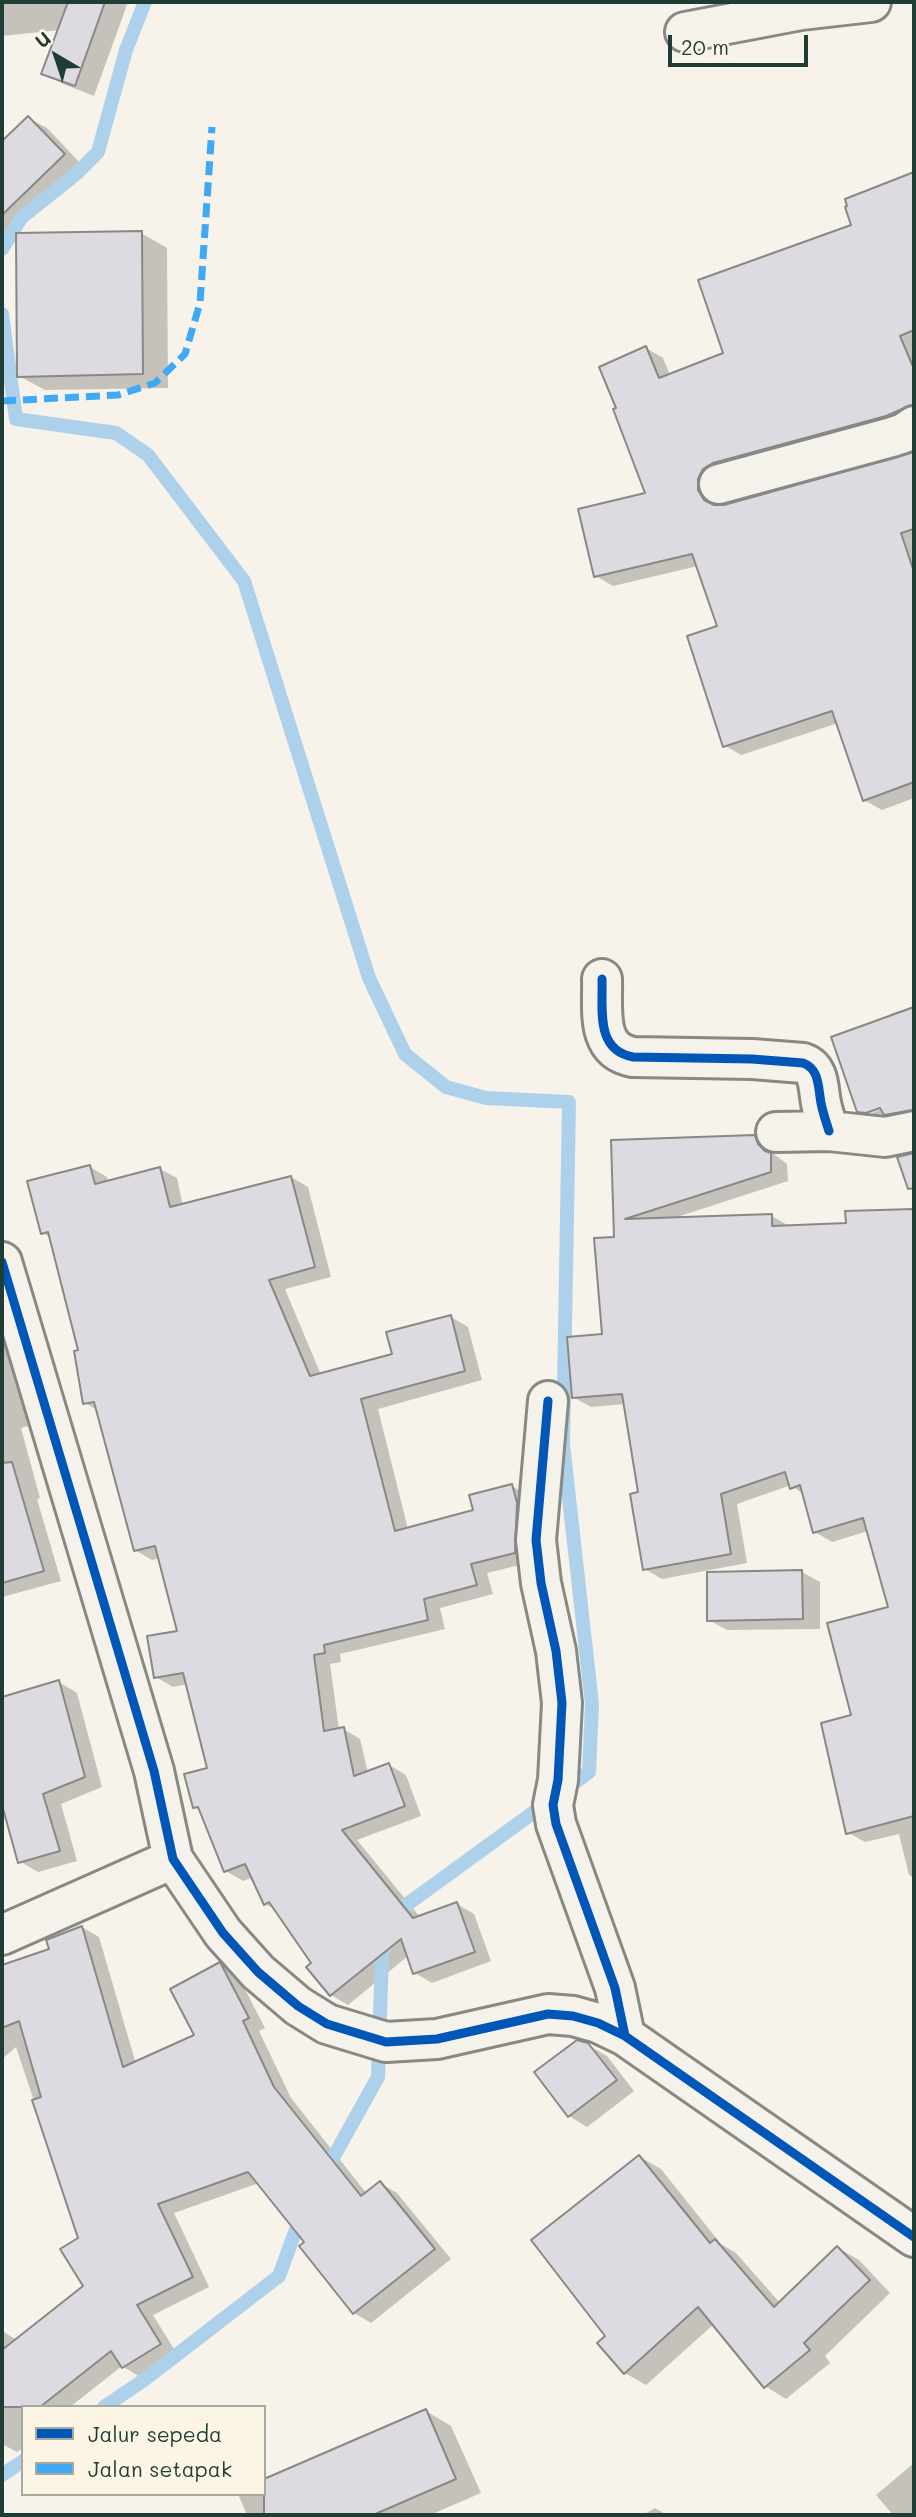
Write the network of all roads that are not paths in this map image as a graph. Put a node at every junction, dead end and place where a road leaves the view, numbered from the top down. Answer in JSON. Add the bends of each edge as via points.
{"nodes":[{"id":1,"x":871,"y":2,"type":"edge"},
{"id":2,"x":801,"y":6,"type":"edge"},
{"id":3,"x":685,"y":32,"type":"dead end"},
{"id":4,"x":914,"y":426,"type":"edge"},
{"id":5,"x":719,"y":484,"type":"dead end"},
{"id":6,"x":602,"y":979,"type":"dead end"},
{"id":7,"x":829,"y":1131,"type":"junction"},
{"id":8,"x":914,"y":1131,"type":"edge"},
{"id":9,"x":776,"y":1132,"type":"dead end"},
{"id":10,"x":2,"y":1262,"type":"edge"},
{"id":11,"x":548,"y":1401,"type":"dead end"},
{"id":12,"x":173,"y":1859,"type":"junction"},
{"id":13,"x":2,"y":1935,"type":"edge"},
{"id":14,"x":625,"y":2036,"type":"junction"},
{"id":15,"x":914,"y":2237,"type":"edge"}],
"edges":[{"from":1,"to":2,"type":"street"},
{"from":2,"to":3,"type":"street"},
{"from":4,"to":5,"type":"street","via":[[892,437]]},
{"from":6,"to":7,"type":"street","via":[[607,1040],[620,1054],[803,1063],[813,1069],[818,1081]]},
{"from":7,"to":8,"type":"street","via":[[885,1137]]},
{"from":7,"to":9,"type":"street"},
{"from":10,"to":12,"type":"street","via":[[154,1771]]},
{"from":11,"to":14,"type":"street","via":[[536,1540],[562,1703],[553,1805],[615,1987]]},
{"from":12,"to":13,"type":"street"},
{"from":12,"to":14,"type":"street","via":[[223,1933],[258,1972],[327,2024],[386,2042],[414,2041],[548,2014],[598,2023]]},
{"from":14,"to":15,"type":"street"}]}
